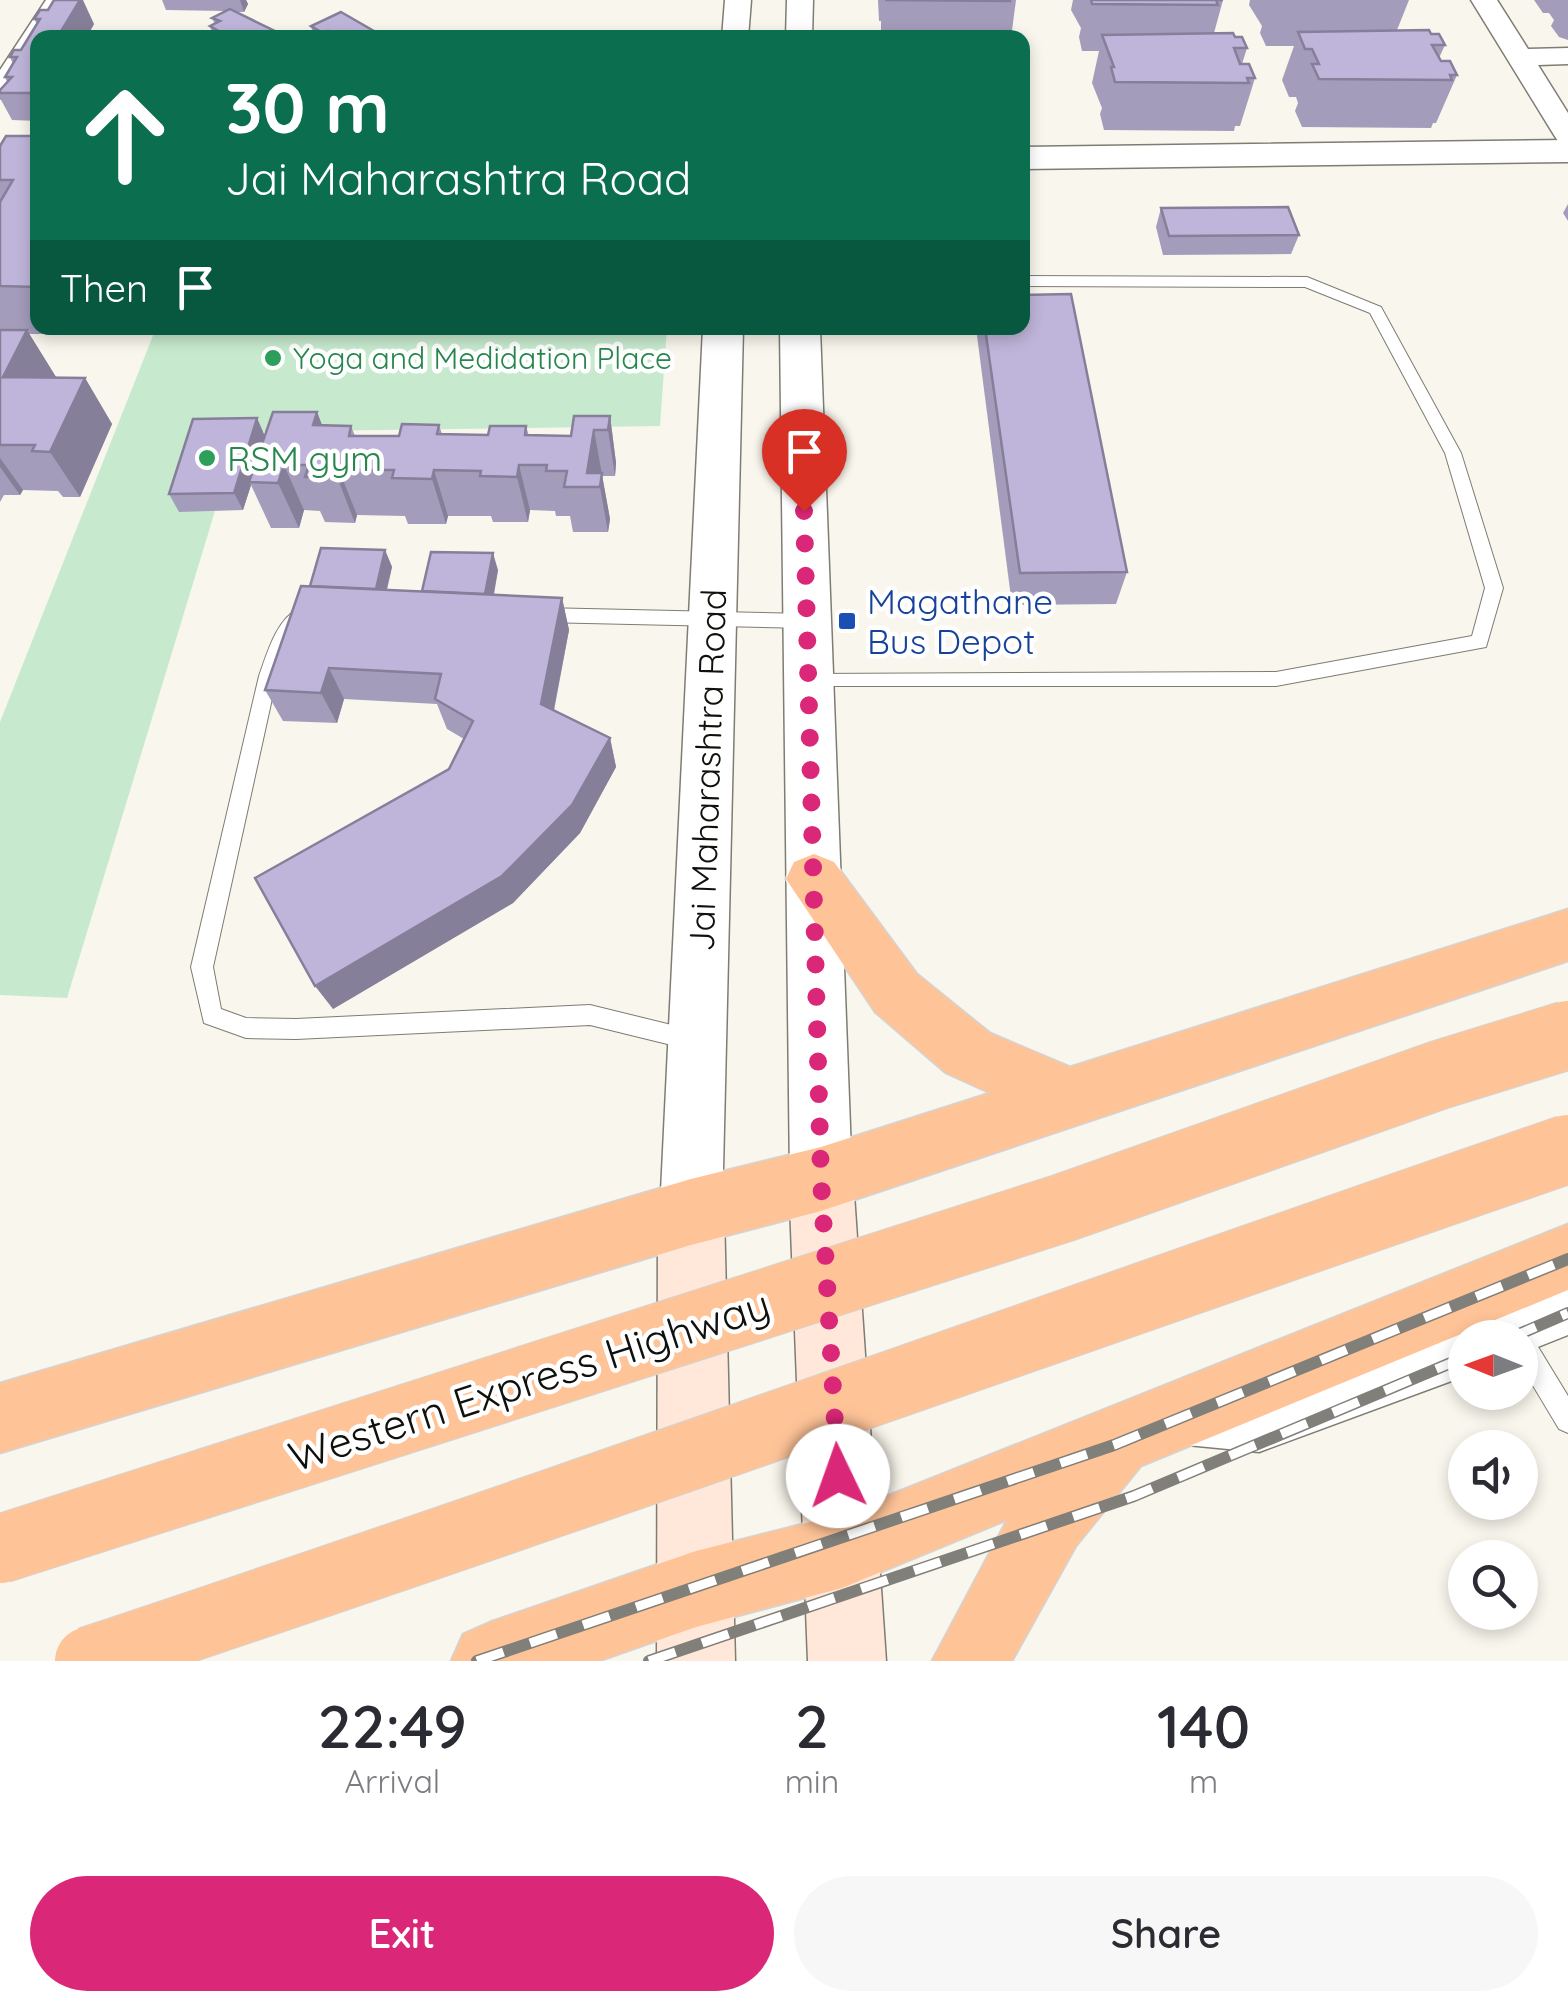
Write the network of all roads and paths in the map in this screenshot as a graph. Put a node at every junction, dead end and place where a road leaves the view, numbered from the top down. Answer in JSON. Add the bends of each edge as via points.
{"nodes":[{"id":1,"x":59,"y":0,"type":"edge"},
{"id":2,"x":738,"y":0,"type":"edge"},
{"id":3,"x":800,"y":0,"type":"edge"},
{"id":4,"x":1484,"y":0,"type":"edge"},
{"id":5,"x":39,"y":30,"type":"edge"},
{"id":6,"x":736,"y":30,"type":"edge"},
{"id":7,"x":799,"y":30,"type":"edge"},
{"id":8,"x":30,"y":44,"type":"edge"},
{"id":9,"x":1568,"y":56,"type":"edge"},
{"id":10,"x":1520,"y":57,"type":"junction"},
{"id":11,"x":0,"y":90,"type":"edge"},
{"id":12,"x":1568,"y":136,"type":"edge"},
{"id":13,"x":1568,"y":151,"type":"edge"},
{"id":14,"x":1030,"y":158,"type":"edge"},
{"id":15,"x":1030,"y":281,"type":"edge"},
{"id":16,"x":723,"y":335,"type":"edge"},
{"id":17,"x":800,"y":335,"type":"edge"},
{"id":18,"x":327,"y":613,"type":"edge"},
{"id":19,"x":524,"y":615,"type":"edge"},
{"id":20,"x":712,"y":616,"type":"junction"},
{"id":21,"x":808,"y":621,"type":"junction"},
{"id":22,"x":809,"y":682,"type":"junction"},
{"id":23,"x":814,"y":879,"type":"junction"},
{"id":24,"x":1568,"y":935,"type":"edge"},
{"id":25,"x":1568,"y":1035,"type":"edge"},
{"id":26,"x":698,"y":1042,"type":"junction"},
{"id":27,"x":1070,"y":1098,"type":"junction"},
{"id":28,"x":1568,"y":1149,"type":"edge"},
{"id":29,"x":821,"y":1179,"type":"junction"},
{"id":30,"x":691,"y":1212,"type":"junction"},
{"id":31,"x":1568,"y":1257,"type":"edge"},
{"id":32,"x":1511,"y":1320,"type":"edge"},
{"id":33,"x":1448,"y":1342,"type":"edge"},
{"id":34,"x":1538,"y":1373,"type":"edge"},
{"id":35,"x":0,"y":1418,"type":"edge"},
{"id":36,"x":1568,"y":1420,"type":"edge"},
{"id":37,"x":1155,"y":1424,"type":"junction"},
{"id":38,"x":0,"y":1549,"type":"edge"},
{"id":39,"x":842,"y":1550,"type":"junction"},
{"id":40,"x":696,"y":1625,"type":"edge"},
{"id":41,"x":89,"y":1661,"type":"edge"},
{"id":42,"x":490,"y":1661,"type":"edge"},
{"id":43,"x":847,"y":1661,"type":"edge"},
{"id":44,"x":971,"y":1661,"type":"edge"}],
"edges":[{"from":1,"to":5,"type":"street"},
{"from":2,"to":6,"type":"street"},
{"from":3,"to":7,"type":"street"},
{"from":4,"to":10,"type":"street"},
{"from":8,"to":11,"type":"street"},
{"from":9,"to":10,"type":"street"},
{"from":10,"to":12,"type":"street"},
{"from":13,"to":14,"type":"street"},
{"from":15,"to":22,"type":"lane","via":[[1306,282],[1376,310],[1453,454],[1494,588],[1480,642],[1276,678]]},
{"from":16,"to":20,"type":"street","name":"Jai Maharashtra Road"},
{"from":17,"to":21,"type":"street"},
{"from":18,"to":26,"type":"lane","via":[[296,617],[268,676],[202,967],[212,1016],[246,1028],[296,1029],[590,1015]]},
{"from":19,"to":20,"type":"lane"},
{"from":20,"to":21,"type":"lane"},
{"from":20,"to":26,"type":"street","name":"Jai Maharashtra Road"},
{"from":21,"to":22,"type":"street"},
{"from":22,"to":23,"type":"street"},
{"from":23,"to":27,"type":"highway","via":[[896,993],[968,1052]]},
{"from":23,"to":29,"type":"street"},
{"from":24,"to":27,"type":"highway"},
{"from":25,"to":38,"type":"highway","name":"Western Express Highway","bridge":true,"via":[[1063,1208]]},
{"from":26,"to":30,"type":"street","name":"Jai Maharashtra Road"},
{"from":27,"to":29,"type":"highway"},
{"from":28,"to":41,"type":"highway","bridge":true,"via":[[534,1513]]},
{"from":29,"to":30,"type":"highway"},
{"from":29,"to":39,"type":"main road"},
{"from":30,"to":35,"type":"highway"},
{"from":30,"to":40,"type":"main road"},
{"from":31,"to":32,"type":"highway"},
{"from":33,"to":37,"type":"highway"},
{"from":34,"to":36,"type":"lane"},
{"from":37,"to":39,"type":"highway"},
{"from":37,"to":44,"type":"highway","via":[[1087,1470],[1034,1540]]},
{"from":39,"to":40,"type":"highway"},
{"from":39,"to":43,"type":"main road"},
{"from":40,"to":42,"type":"highway"}]}
